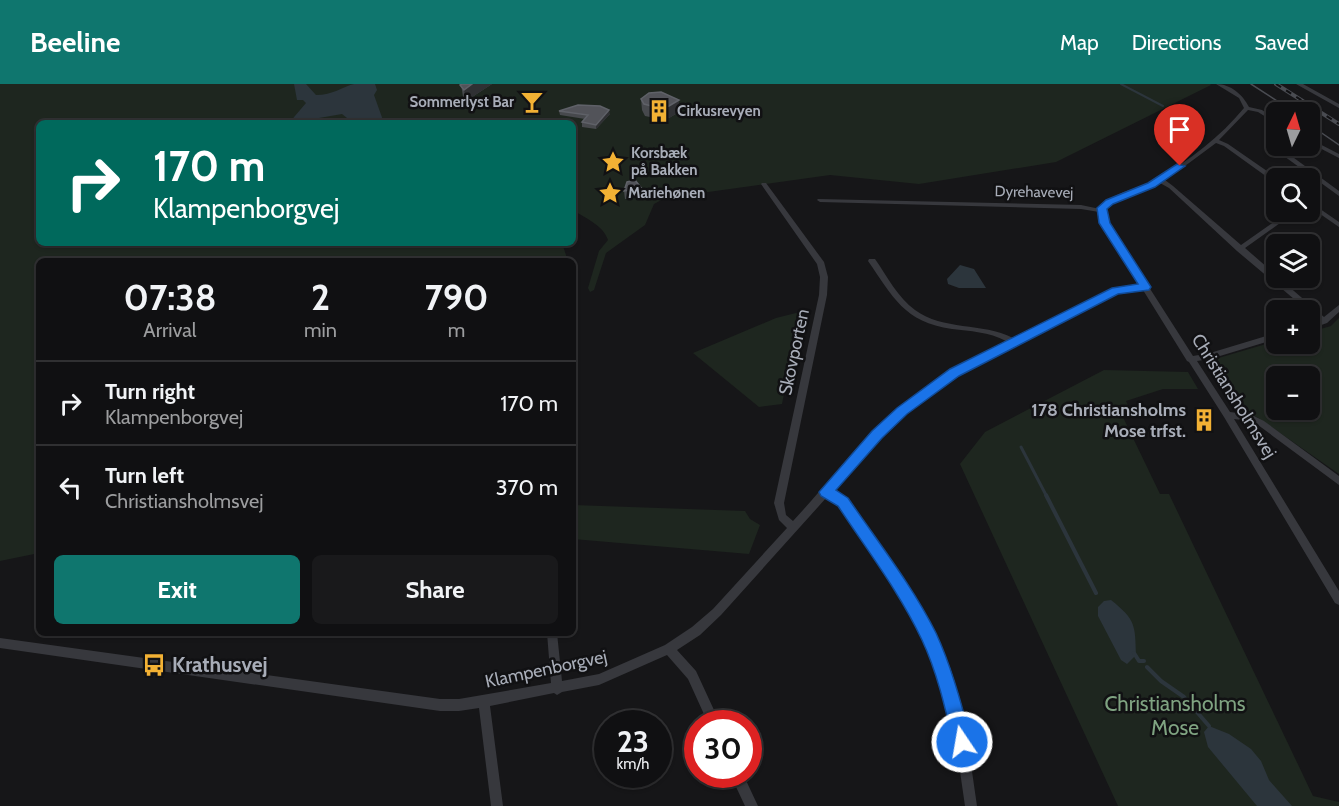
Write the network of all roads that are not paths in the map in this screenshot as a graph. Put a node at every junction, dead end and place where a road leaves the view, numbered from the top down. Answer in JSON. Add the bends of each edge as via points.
{"nodes":[{"id":1,"x":1219,"y":84,"type":"edge"},
{"id":2,"x":1299,"y":84,"type":"edge"},
{"id":3,"x":1339,"y":106,"type":"edge"},
{"id":4,"x":1247,"y":108,"type":"junction"},
{"id":5,"x":1266,"y":115,"type":"edge"},
{"id":6,"x":1215,"y":140,"type":"junction"},
{"id":7,"x":1320,"y":146,"type":"edge"},
{"id":8,"x":1287,"y":156,"type":"edge"},
{"id":9,"x":1339,"y":156,"type":"edge"},
{"id":10,"x":1266,"y":174,"type":"edge"},
{"id":11,"x":1160,"y":180,"type":"junction"},
{"id":12,"x":764,"y":184,"type":"dead end"},
{"id":13,"x":1339,"y":194,"type":"edge"},
{"id":14,"x":820,"y":200,"type":"dead end"},
{"id":15,"x":1102,"y":211,"type":"junction"},
{"id":16,"x":1320,"y":211,"type":"edge"},
{"id":17,"x":1278,"y":222,"type":"edge"},
{"id":18,"x":1339,"y":225,"type":"edge"},
{"id":19,"x":1240,"y":249,"type":"junction"},
{"id":20,"x":872,"y":261,"type":"dead end"},
{"id":21,"x":1145,"y":287,"type":"junction"},
{"id":22,"x":1339,"y":308,"type":"edge"},
{"id":23,"x":1324,"y":321,"type":"junction"},
{"id":24,"x":1320,"y":322,"type":"edge"},
{"id":25,"x":1266,"y":339,"type":"edge"},
{"id":26,"x":1013,"y":341,"type":"junction"},
{"id":27,"x":1190,"y":358,"type":"junction"},
{"id":28,"x":1227,"y":415,"type":"junction"},
{"id":29,"x":1339,"y":481,"type":"edge"},
{"id":30,"x":826,"y":492,"type":"junction"},
{"id":31,"x":794,"y":528,"type":"junction"},
{"id":32,"x":1339,"y":600,"type":"edge"},
{"id":33,"x":552,"y":636,"type":"edge"},
{"id":34,"x":0,"y":644,"type":"edge"},
{"id":35,"x":669,"y":649,"type":"junction"},
{"id":36,"x":557,"y":689,"type":"junction"},
{"id":37,"x":484,"y":701,"type":"junction"},
{"id":38,"x":708,"y":710,"type":"edge"},
{"id":39,"x":743,"y":788,"type":"edge"},
{"id":40,"x":497,"y":806,"type":"edge"},
{"id":41,"x":752,"y":806,"type":"edge"},
{"id":42,"x":971,"y":806,"type":"edge"}],
"edges":[{"from":1,"to":4,"type":"street","via":[[1241,97]]},
{"from":2,"to":3,"type":"street"},
{"from":4,"to":5,"type":"street"},
{"from":4,"to":6,"type":"street"},
{"from":6,"to":10,"type":"street"},
{"from":6,"to":11,"type":"street"},
{"from":7,"to":9,"type":"street"},
{"from":8,"to":13,"type":"street"},
{"from":11,"to":15,"type":"street","via":[[1109,202]]},
{"from":11,"to":19,"type":"street"},
{"from":12,"to":31,"type":"street","name":"Skovporten","via":[[821,264],[824,277],[779,503],[782,517]]},
{"from":14,"to":15,"type":"street","name":"Dyrehavevej","via":[[1081,207]]},
{"from":15,"to":21,"type":"street","name":"Christiansholmsvej","via":[[1105,223]]},
{"from":16,"to":18,"type":"street"},
{"from":17,"to":19,"type":"street"},
{"from":19,"to":23,"type":"street"},
{"from":20,"to":26,"type":"street","via":[[914,313],[936,322],[1000,332]]},
{"from":21,"to":26,"type":"street","name":"Klampenborgvej","via":[[1116,290]]},
{"from":21,"to":27,"type":"street","name":"Christiansholmsvej"},
{"from":22,"to":23,"type":"street"},
{"from":23,"to":24,"type":"street"},
{"from":25,"to":27,"type":"street"},
{"from":26,"to":30,"type":"street","name":"Klampenborgvej","via":[[954,372],[902,411]]},
{"from":27,"to":28,"type":"street","name":"Christiansholmsvej"},
{"from":28,"to":29,"type":"street","via":[[1261,423]]},
{"from":28,"to":32,"type":"street","name":"Christiansholmsvej"},
{"from":30,"to":31,"type":"street","name":"Klampenborgvej"},
{"from":30,"to":42,"type":"street","via":[[843,502],[914,607],[930,638],[959,723]]},
{"from":31,"to":35,"type":"street","name":"Klampenborgvej","via":[[717,612]]},
{"from":33,"to":36,"type":"street"},
{"from":34,"to":37,"type":"street","name":"Klampenborgvej","via":[[440,705]]},
{"from":35,"to":36,"type":"street","name":"Klampenborgvej","via":[[598,679]]},
{"from":35,"to":38,"type":"street","via":[[692,675]]},
{"from":36,"to":37,"type":"street","name":"Klampenborgvej"},
{"from":37,"to":40,"type":"street"},
{"from":39,"to":41,"type":"street"}]}
